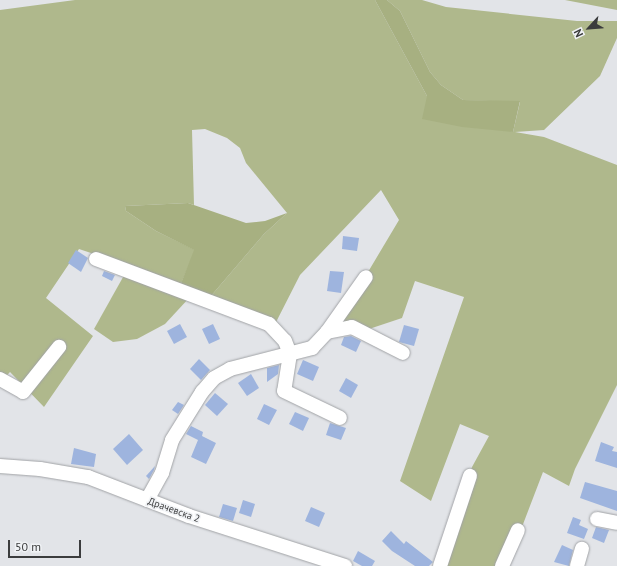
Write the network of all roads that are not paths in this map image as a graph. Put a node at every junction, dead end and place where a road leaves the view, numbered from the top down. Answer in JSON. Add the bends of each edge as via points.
{"nodes":[{"id":1,"x":96,"y":259,"type":"dead end"},
{"id":2,"x":366,"y":277,"type":"dead end"},
{"id":3,"x":327,"y":332,"type":"junction"},
{"id":4,"x":59,"y":347,"type":"dead end"},
{"id":5,"x":403,"y":353,"type":"dead end"},
{"id":6,"x":290,"y":354,"type":"junction"},
{"id":7,"x":0,"y":379,"type":"edge"},
{"id":8,"x":340,"y":418,"type":"dead end"},
{"id":9,"x":0,"y":466,"type":"edge"},
{"id":10,"x":470,"y":476,"type":"dead end"},
{"id":11,"x":147,"y":500,"type":"junction"},
{"id":12,"x":597,"y":519,"type":"dead end"},
{"id":13,"x":617,"y":523,"type":"edge"},
{"id":14,"x":518,"y":530,"type":"dead end"},
{"id":15,"x":582,"y":549,"type":"dead end"},
{"id":16,"x":345,"y":566,"type":"edge"},
{"id":17,"x":440,"y":566,"type":"edge"},
{"id":18,"x":502,"y":566,"type":"edge"},
{"id":19,"x":577,"y":566,"type":"edge"}],
"edges":[{"from":1,"to":6,"type":"street","via":[[269,324],[285,341]]},
{"from":2,"to":3,"type":"street"},
{"from":3,"to":5,"type":"street","via":[[352,327]]},
{"from":3,"to":6,"type":"street","via":[[312,348]]},
{"from":4,"to":7,"type":"street","via":[[23,392]]},
{"from":6,"to":8,"type":"street","via":[[284,391]]},
{"from":6,"to":11,"type":"street","via":[[230,369],[214,378],[202,392],[172,440],[162,473]]},
{"from":9,"to":11,"type":"street","name":"Драчевска 2","via":[[88,477]]},
{"from":10,"to":17,"type":"street"},
{"from":11,"to":16,"type":"street","name":"Драчевска 2"},
{"from":12,"to":13,"type":"street"},
{"from":14,"to":18,"type":"street"},
{"from":15,"to":19,"type":"street"}]}
